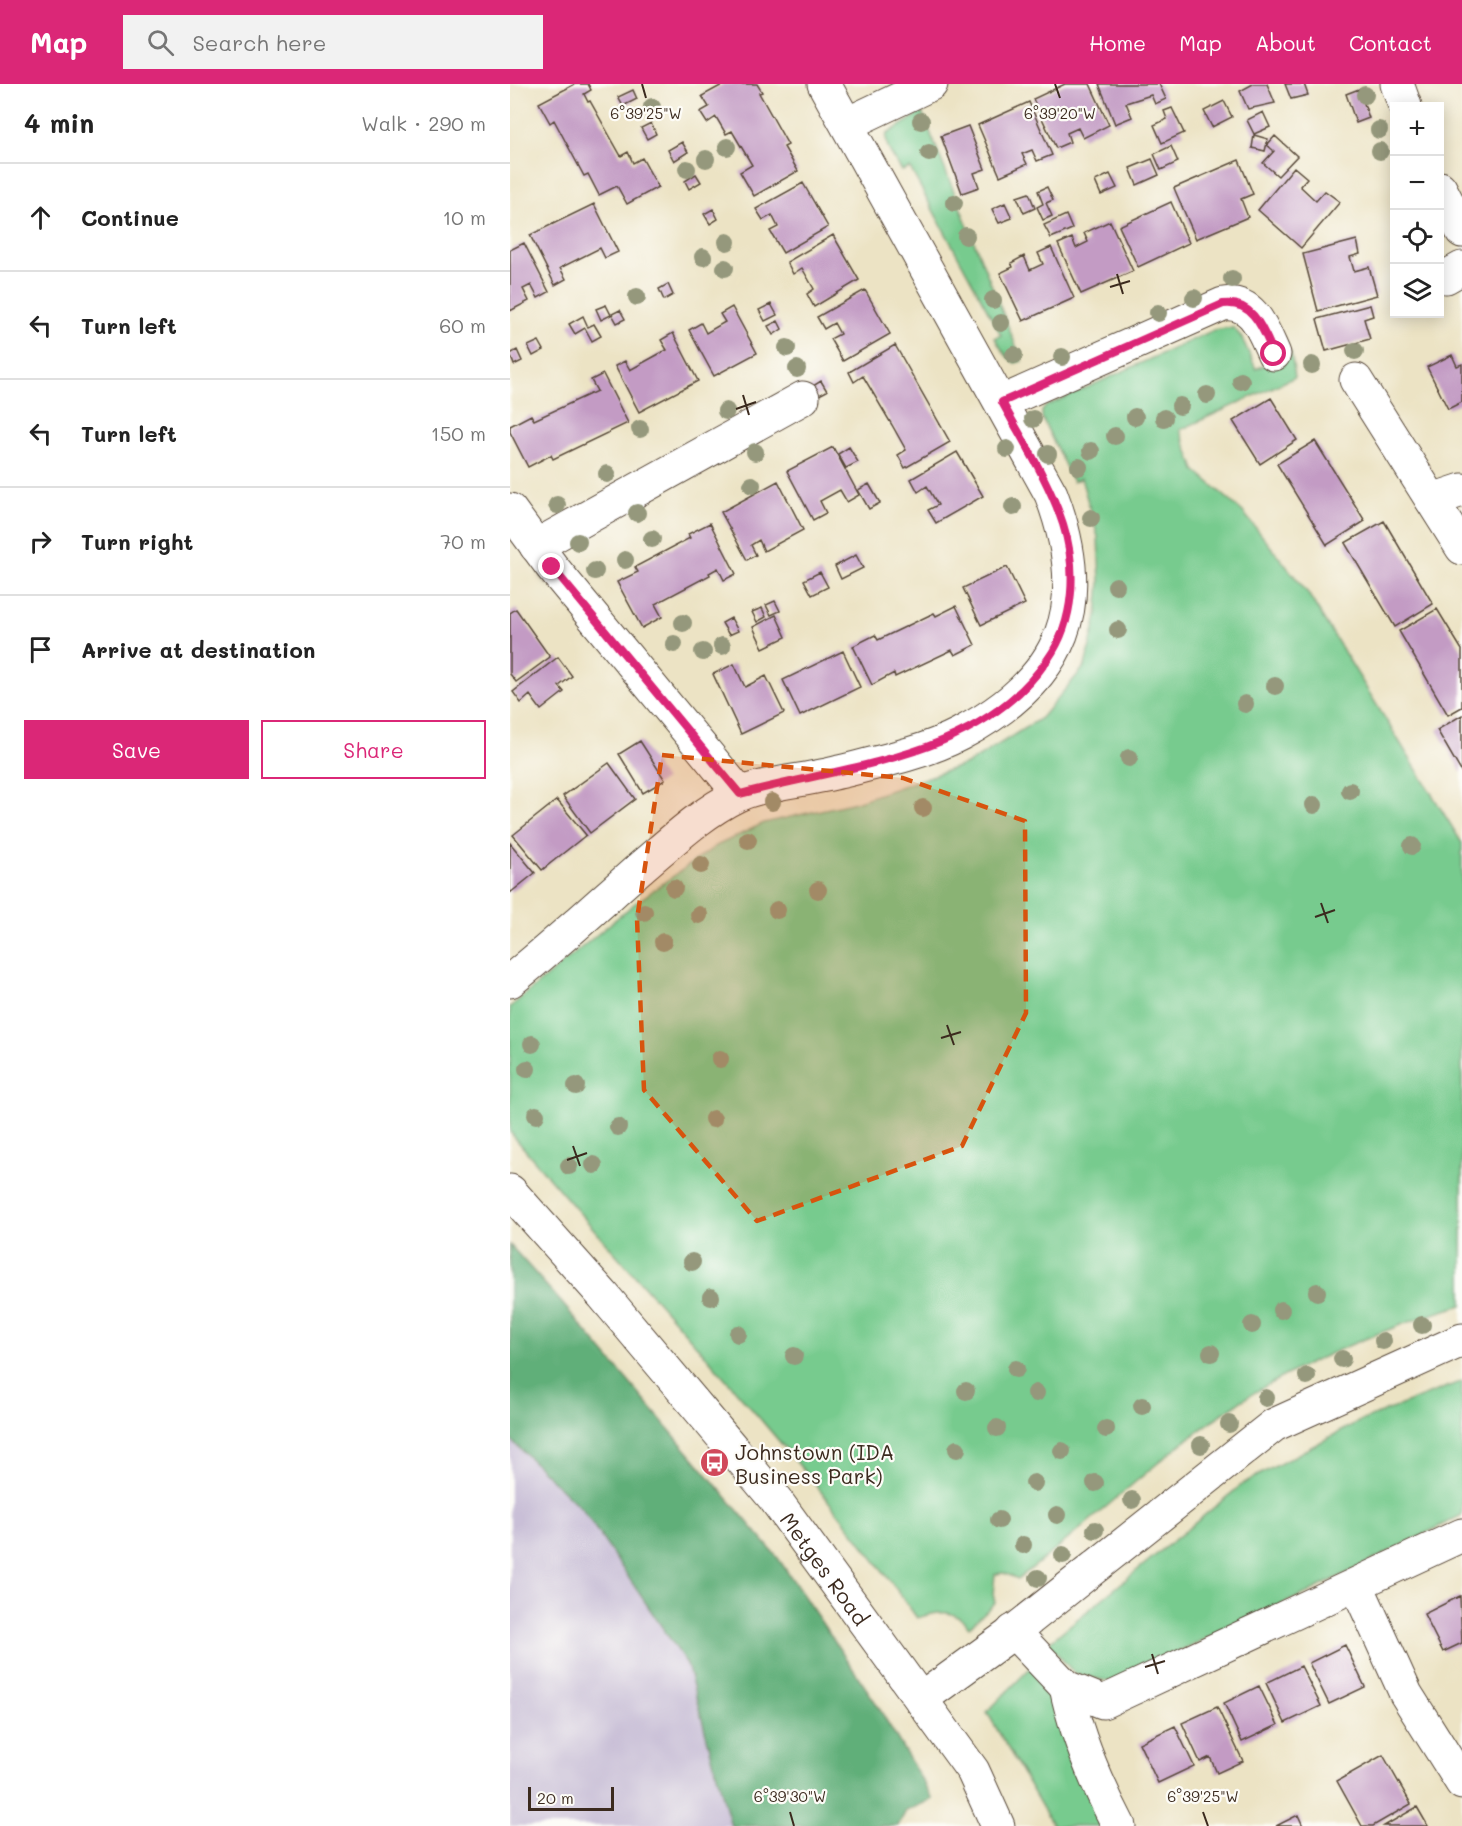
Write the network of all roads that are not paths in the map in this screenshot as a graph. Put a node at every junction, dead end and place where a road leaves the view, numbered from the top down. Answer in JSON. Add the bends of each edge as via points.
{"nodes":[{"id":1,"x":824,"y":84,"type":"edge"},
{"id":2,"x":931,"y":84,"type":"edge"},
{"id":3,"x":1397,"y":84,"type":"edge"},
{"id":4,"x":1404,"y":102,"type":"edge"},
{"id":5,"x":847,"y":124,"type":"junction"},
{"id":6,"x":1444,"y":196,"type":"edge"},
{"id":7,"x":1462,"y":231,"type":"edge"},
{"id":8,"x":1274,"y":354,"type":"dead end"},
{"id":9,"x":1356,"y":380,"type":"dead end"},
{"id":10,"x":802,"y":398,"type":"dead end"},
{"id":11,"x":1002,"y":402,"type":"junction"},
{"id":12,"x":1447,"y":495,"type":"edge"},
{"id":13,"x":510,"y":510,"type":"edge"},
{"id":14,"x":536,"y":546,"type":"junction"},
{"id":15,"x":1462,"y":548,"type":"edge"},
{"id":16,"x":740,"y":794,"type":"junction"},
{"id":17,"x":510,"y":981,"type":"edge"},
{"id":18,"x":510,"y":1191,"type":"edge"},
{"id":19,"x":1462,"y":1340,"type":"edge"},
{"id":20,"x":1462,"y":1535,"type":"edge"},
{"id":21,"x":1357,"y":1586,"type":"junction"},
{"id":22,"x":1013,"y":1631,"type":"junction"},
{"id":23,"x":1066,"y":1687,"type":"junction"},
{"id":24,"x":921,"y":1699,"type":"junction"},
{"id":25,"x":1462,"y":1783,"type":"edge"},
{"id":26,"x":998,"y":1826,"type":"edge"},
{"id":27,"x":1119,"y":1826,"type":"edge"}],
"edges":[{"from":1,"to":5,"type":"street"},
{"from":2,"to":5,"type":"street"},
{"from":3,"to":4,"type":"street"},
{"from":5,"to":11,"type":"street"},
{"from":6,"to":7,"type":"street"},
{"from":8,"to":11,"type":"street","via":[[1254,315],[1235,303],[1223,304]]},
{"from":9,"to":12,"type":"street"},
{"from":10,"to":14,"type":"street"},
{"from":11,"to":16,"type":"street","via":[[1051,494],[1063,525],[1072,588],[1067,620],[1057,646],[1018,696],[959,734],[838,772]]},
{"from":12,"to":15,"type":"street"},
{"from":13,"to":14,"type":"street"},
{"from":14,"to":16,"type":"street"},
{"from":16,"to":17,"type":"street","via":[[685,830]]},
{"from":18,"to":24,"type":"street","name":"Metges Road","via":[[775,1499]]},
{"from":19,"to":22,"type":"street","via":[[1274,1425]]},
{"from":20,"to":21,"type":"street"},
{"from":21,"to":23,"type":"street","via":[[1103,1702]]},
{"from":21,"to":25,"type":"street","via":[[1406,1694]]},
{"from":22,"to":23,"type":"street"},
{"from":22,"to":24,"type":"street"},
{"from":23,"to":27,"type":"street","via":[[1072,1718],[1101,1793]]},
{"from":24,"to":26,"type":"street","name":"Metges Road","via":[[973,1771]]}]}
